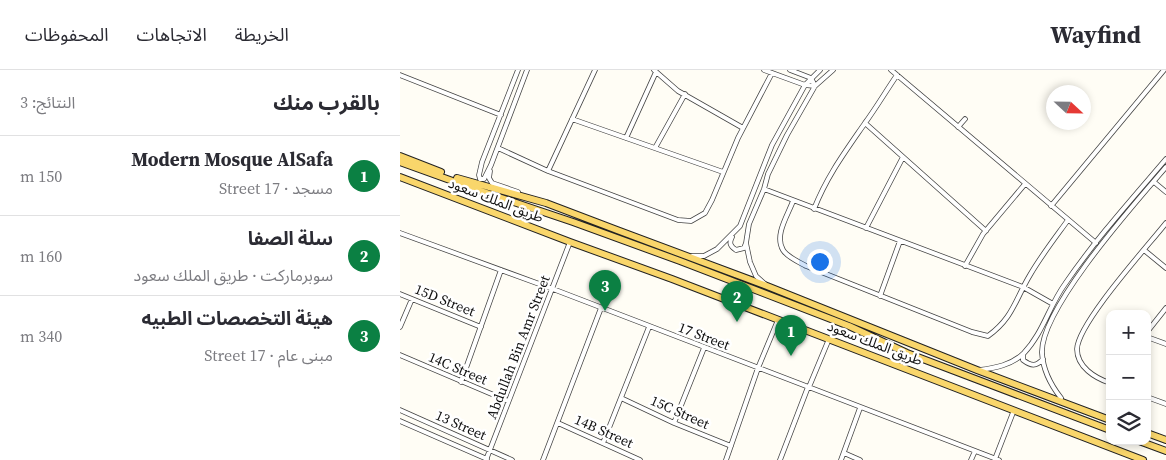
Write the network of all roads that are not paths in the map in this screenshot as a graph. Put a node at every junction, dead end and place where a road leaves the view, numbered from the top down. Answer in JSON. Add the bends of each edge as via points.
{"nodes":[{"id":1,"x":518,"y":70,"type":"edge"},
{"id":2,"x":527,"y":70,"type":"edge"},
{"id":3,"x":595,"y":70,"type":"edge"},
{"id":4,"x":764,"y":70,"type":"edge"},
{"id":5,"x":790,"y":70,"type":"edge"},
{"id":6,"x":820,"y":70,"type":"edge"},
{"id":7,"x":833,"y":70,"type":"edge"},
{"id":8,"x":891,"y":70,"type":"edge"},
{"id":9,"x":1164,"y":70,"type":"edge"},
{"id":10,"x":655,"y":71,"type":"edge"},
{"id":11,"x":772,"y":73,"type":"junction"},
{"id":12,"x":400,"y":74,"type":"edge"},
{"id":13,"x":897,"y":75,"type":"junction"},
{"id":14,"x":811,"y":78,"type":"junction"},
{"id":15,"x":805,"y":85,"type":"junction"},
{"id":16,"x":815,"y":86,"type":"junction"},
{"id":17,"x":685,"y":94,"type":"junction"},
{"id":18,"x":501,"y":115,"type":"junction"},
{"id":19,"x":572,"y":119,"type":"junction"},
{"id":20,"x":965,"y":119,"type":"dead end"},
{"id":21,"x":865,"y":123,"type":"junction"},
{"id":22,"x":958,"y":127,"type":"junction"},
{"id":23,"x":743,"y":128,"type":"junction"},
{"id":24,"x":626,"y":138,"type":"junction"},
{"id":25,"x":498,"y":148,"type":"junction"},
{"id":26,"x":655,"y":148,"type":"junction"},
{"id":27,"x":903,"y":157,"type":"junction"},
{"id":28,"x":400,"y":159,"type":"edge"},
{"id":29,"x":1166,"y":160,"type":"edge"},
{"id":30,"x":482,"y":162,"type":"junction"},
{"id":31,"x":491,"y":165,"type":"junction"},
{"id":32,"x":1166,"y":167,"type":"edge"},
{"id":33,"x":548,"y":171,"type":"junction"},
{"id":34,"x":723,"y":172,"type":"junction"},
{"id":35,"x":400,"y":177,"type":"edge"},
{"id":36,"x":462,"y":180,"type":"junction"},
{"id":37,"x":1154,"y":182,"type":"junction"},
{"id":38,"x":1025,"y":184,"type":"junction"},
{"id":39,"x":764,"y":189,"type":"junction"},
{"id":40,"x":1166,"y":192,"type":"edge"},
{"id":41,"x":793,"y":201,"type":"junction"},
{"id":42,"x":546,"y":203,"type":"junction"},
{"id":43,"x":1051,"y":206,"type":"junction"},
{"id":44,"x":814,"y":209,"type":"junction"},
{"id":45,"x":1068,"y":220,"type":"junction"},
{"id":46,"x":1166,"y":223,"type":"edge"},
{"id":47,"x":866,"y":228,"type":"junction"},
{"id":48,"x":986,"y":231,"type":"junction"},
{"id":49,"x":400,"y":233,"type":"edge"},
{"id":50,"x":732,"y":235,"type":"junction"},
{"id":51,"x":900,"y":241,"type":"junction"},
{"id":52,"x":570,"y":242,"type":"junction"},
{"id":53,"x":746,"y":242,"type":"junction"},
{"id":54,"x":1096,"y":243,"type":"junction"},
{"id":55,"x":1144,"y":250,"type":"junction"},
{"id":56,"x":690,"y":256,"type":"junction"},
{"id":57,"x":965,"y":266,"type":"junction"},
{"id":58,"x":1166,"y":268,"type":"edge"},
{"id":59,"x":501,"y":270,"type":"junction"},
{"id":60,"x":767,"y":286,"type":"junction"},
{"id":61,"x":1023,"y":288,"type":"junction"},
{"id":62,"x":553,"y":289,"type":"junction"},
{"id":63,"x":400,"y":294,"type":"edge"},
{"id":64,"x":880,"y":296,"type":"junction"},
{"id":65,"x":412,"y":298,"type":"junction"},
{"id":66,"x":1053,"y":304,"type":"junction"},
{"id":67,"x":601,"y":308,"type":"junction"},
{"id":68,"x":1166,"y":308,"type":"edge"},
{"id":69,"x":778,"y":320,"type":"junction"},
{"id":70,"x":649,"y":326,"type":"junction"},
{"id":71,"x":400,"y":327,"type":"edge"},
{"id":72,"x":481,"y":327,"type":"junction"},
{"id":73,"x":1151,"y":327,"type":"edge"},
{"id":74,"x":1151,"y":338,"type":"edge"},
{"id":75,"x":829,"y":339,"type":"junction"},
{"id":76,"x":1166,"y":344,"type":"edge"},
{"id":77,"x":704,"y":348,"type":"junction"},
{"id":78,"x":1023,"y":354,"type":"junction"},
{"id":79,"x":400,"y":355,"type":"edge"},
{"id":80,"x":1043,"y":359,"type":"junction"},
{"id":81,"x":758,"y":368,"type":"junction"},
{"id":82,"x":977,"y":370,"type":"junction"},
{"id":83,"x":1106,"y":381,"type":"edge"},
{"id":84,"x":461,"y":382,"type":"junction"},
{"id":85,"x":809,"y":387,"type":"junction"},
{"id":86,"x":621,"y":398,"type":"junction"},
{"id":87,"x":1061,"y":398,"type":"dead end"},
{"id":88,"x":1151,"y":398,"type":"edge"},
{"id":89,"x":508,"y":401,"type":"junction"},
{"id":90,"x":1166,"y":404,"type":"edge"},
{"id":91,"x":860,"y":408,"type":"junction"},
{"id":92,"x":400,"y":410,"type":"edge"},
{"id":93,"x":1014,"y":410,"type":"junction"},
{"id":94,"x":1106,"y":418,"type":"edge"},
{"id":95,"x":400,"y":421,"type":"edge"},
{"id":96,"x":558,"y":423,"type":"junction"},
{"id":97,"x":674,"y":423,"type":"junction"},
{"id":98,"x":1106,"y":428,"type":"edge"},
{"id":99,"x":1151,"y":435,"type":"edge"},
{"id":100,"x":1166,"y":440,"type":"edge"},
{"id":101,"x":603,"y":443,"type":"junction"},
{"id":102,"x":1150,"y":445,"type":"edge"},
{"id":103,"x":731,"y":446,"type":"junction"},
{"id":104,"x":490,"y":450,"type":"junction"},
{"id":105,"x":1166,"y":451,"type":"edge"},
{"id":106,"x":975,"y":452,"type":"junction"},
{"id":107,"x":844,"y":453,"type":"junction"},
{"id":108,"x":997,"y":459,"type":"edge"},
{"id":109,"x":487,"y":460,"type":"edge"},
{"id":110,"x":512,"y":460,"type":"edge"},
{"id":111,"x":543,"y":460,"type":"edge"},
{"id":112,"x":638,"y":460,"type":"edge"},
{"id":113,"x":726,"y":460,"type":"edge"},
{"id":114,"x":780,"y":460,"type":"edge"},
{"id":115,"x":841,"y":460,"type":"edge"},
{"id":116,"x":860,"y":460,"type":"edge"},
{"id":117,"x":971,"y":460,"type":"edge"},
{"id":118,"x":1143,"y":460,"type":"edge"}],
"edges":[{"from":1,"to":18,"type":"street"},
{"from":2,"to":25,"type":"street"},
{"from":3,"to":19,"type":"street"},
{"from":4,"to":11,"type":"street"},
{"from":5,"to":14,"type":"street"},
{"from":6,"to":14,"type":"street"},
{"from":7,"to":16,"type":"street"},
{"from":8,"to":13,"type":"street"},
{"from":9,"to":43,"type":"street"},
{"from":10,"to":17,"type":"street"},
{"from":10,"to":24,"type":"street"},
{"from":11,"to":15,"type":"street"},
{"from":11,"to":23,"type":"street"},
{"from":12,"to":18,"type":"street"},
{"from":13,"to":21,"type":"street"},
{"from":13,"to":22,"type":"street"},
{"from":14,"to":15,"type":"street"},
{"from":14,"to":16,"type":"street"},
{"from":15,"to":16,"type":"street"},
{"from":15,"to":50,"type":"street","via":[[772,145],[740,226]]},
{"from":16,"to":39,"type":"street","via":[[787,135]]},
{"from":17,"to":23,"type":"street"},
{"from":17,"to":26,"type":"street"},
{"from":18,"to":30,"type":"street"},
{"from":19,"to":24,"type":"street"},
{"from":19,"to":33,"type":"street"},
{"from":20,"to":22,"type":"street"},
{"from":21,"to":27,"type":"street"},
{"from":21,"to":44,"type":"street","via":[[837,162]]},
{"from":22,"to":38,"type":"street"},
{"from":23,"to":34,"type":"street"},
{"from":24,"to":26,"type":"street"},
{"from":25,"to":31,"type":"street"},
{"from":25,"to":33,"type":"street"},
{"from":26,"to":34,"type":"street"},
{"from":27,"to":47,"type":"street"},
{"from":27,"to":48,"type":"street"},
{"from":28,"to":36,"type":"main road"},
{"from":28,"to":98,"type":"main road","name":"طريق الملك سعود","via":[[472,188],[680,261],[849,326],[906,353]]},
{"from":29,"to":54,"type":"street"},
{"from":30,"to":31,"type":"street","via":[[478,174],[480,179],[484,179]]},
{"from":30,"to":36,"type":"street","via":[[472,180]]},
{"from":31,"to":42,"type":"street","via":[[489,178],[492,182]]},
{"from":32,"to":37,"type":"street"},
{"from":33,"to":34,"type":"street","via":[[678,220],[692,221],[704,213]]},
{"from":35,"to":52,"type":"main road","name":"طريق الملك سعود"},
{"from":36,"to":42,"type":"main road"},
{"from":37,"to":40,"type":"street"},
{"from":37,"to":80,"type":"street","via":[[1073,281],[1046,330]]},
{"from":38,"to":43,"type":"street"},
{"from":38,"to":48,"type":"street"},
{"from":39,"to":41,"type":"street"},
{"from":39,"to":53,"type":"street","via":[[749,224]]},
{"from":41,"to":44,"type":"street"},
{"from":41,"to":64,"type":"street","via":[[781,230],[783,250],[806,266]]},
{"from":42,"to":56,"type":"main road"},
{"from":43,"to":45,"type":"street"},
{"from":44,"to":47,"type":"street"},
{"from":45,"to":54,"type":"street"},
{"from":45,"to":61,"type":"street"},
{"from":46,"to":55,"type":"street"},
{"from":47,"to":51,"type":"street"},
{"from":48,"to":57,"type":"street"},
{"from":49,"to":59,"type":"street","name":"17 Street"},
{"from":50,"to":53,"type":"street","via":[[730,242],[736,250],[744,248]]},
{"from":50,"to":56,"type":"street","via":[[704,256]]},
{"from":51,"to":57,"type":"street"},
{"from":51,"to":64,"type":"street"},
{"from":52,"to":62,"type":"street","name":"Abdullah Bin Amr Street"},
{"from":52,"to":69,"type":"main road","name":"طريق الملك سعود"},
{"from":53,"to":60,"type":"street","via":[[756,276]]},
{"from":54,"to":66,"type":"street"},
{"from":55,"to":58,"type":"street"},
{"from":55,"to":83,"type":"street","via":[[1094,313],[1077,349],[1080,363],[1090,373]]},
{"from":56,"to":60,"type":"main road"},
{"from":57,"to":61,"type":"street"},
{"from":59,"to":62,"type":"street","name":"17 Street"},
{"from":59,"to":72,"type":"street"},
{"from":60,"to":82,"type":"main road"},
{"from":61,"to":64,"type":"street","via":[[1010,314],[988,336]]},
{"from":61,"to":66,"type":"street"},
{"from":62,"to":67,"type":"street","name":"17 Street"},
{"from":62,"to":89,"type":"street","name":"Abdullah Bin Amr Street"},
{"from":63,"to":65,"type":"street","name":"15D Street"},
{"from":65,"to":71,"type":"street"},
{"from":65,"to":72,"type":"street","name":"15D Street"},
{"from":66,"to":78,"type":"street"},
{"from":67,"to":70,"type":"street","name":"17 Street"},
{"from":67,"to":96,"type":"street"},
{"from":68,"to":73,"type":"street"},
{"from":69,"to":75,"type":"main road","name":"طريق الملك سعود"},
{"from":69,"to":81,"type":"street"},
{"from":70,"to":77,"type":"street","name":"17 Street"},
{"from":70,"to":86,"type":"street"},
{"from":72,"to":84,"type":"street"},
{"from":74,"to":76,"type":"street"},
{"from":75,"to":85,"type":"street"},
{"from":75,"to":93,"type":"main road","name":"طريق الملك سعود"},
{"from":77,"to":81,"type":"street","name":"17 Street"},
{"from":77,"to":97,"type":"street"},
{"from":78,"to":80,"type":"street","via":[[1023,360],[1034,365]]},
{"from":78,"to":82,"type":"street","via":[[1008,364]]},
{"from":79,"to":84,"type":"street","name":"14C Street"},
{"from":80,"to":87,"type":"street","via":[[1050,383]]},
{"from":81,"to":85,"type":"street","name":"17 Street"},
{"from":81,"to":103,"type":"street"},
{"from":82,"to":94,"type":"main road"},
{"from":84,"to":89,"type":"street","name":"14C Street"},
{"from":85,"to":91,"type":"street","name":"17 Street"},
{"from":85,"to":114,"type":"street"},
{"from":86,"to":97,"type":"street","name":"15C Street"},
{"from":86,"to":101,"type":"street"},
{"from":88,"to":90,"type":"street"},
{"from":89,"to":104,"type":"street","name":"Abdullah Bin Amr Street"},
{"from":91,"to":106,"type":"street","name":"17 Street"},
{"from":91,"to":107,"type":"street"},
{"from":92,"to":104,"type":"street","name":"13 Street"},
{"from":93,"to":108,"type":"street"},
{"from":93,"to":118,"type":"main road","name":"طريق الملك سعود"},
{"from":95,"to":109,"type":"street","name":"13 Street"},
{"from":96,"to":101,"type":"street","name":"14B Street"},
{"from":96,"to":111,"type":"street"},
{"from":97,"to":103,"type":"street","name":"15C Street"},
{"from":99,"to":100,"type":"main road"},
{"from":101,"to":112,"type":"street","name":"14B Street"},
{"from":102,"to":105,"type":"main road"},
{"from":103,"to":113,"type":"street"},
{"from":104,"to":109,"type":"street","name":"Abdullah Bin Amr Street"},
{"from":104,"to":110,"type":"street","name":"13 Street"},
{"from":106,"to":108,"type":"street","name":"17 Street"},
{"from":106,"to":117,"type":"street"},
{"from":107,"to":115,"type":"street"},
{"from":107,"to":116,"type":"street"}]}
